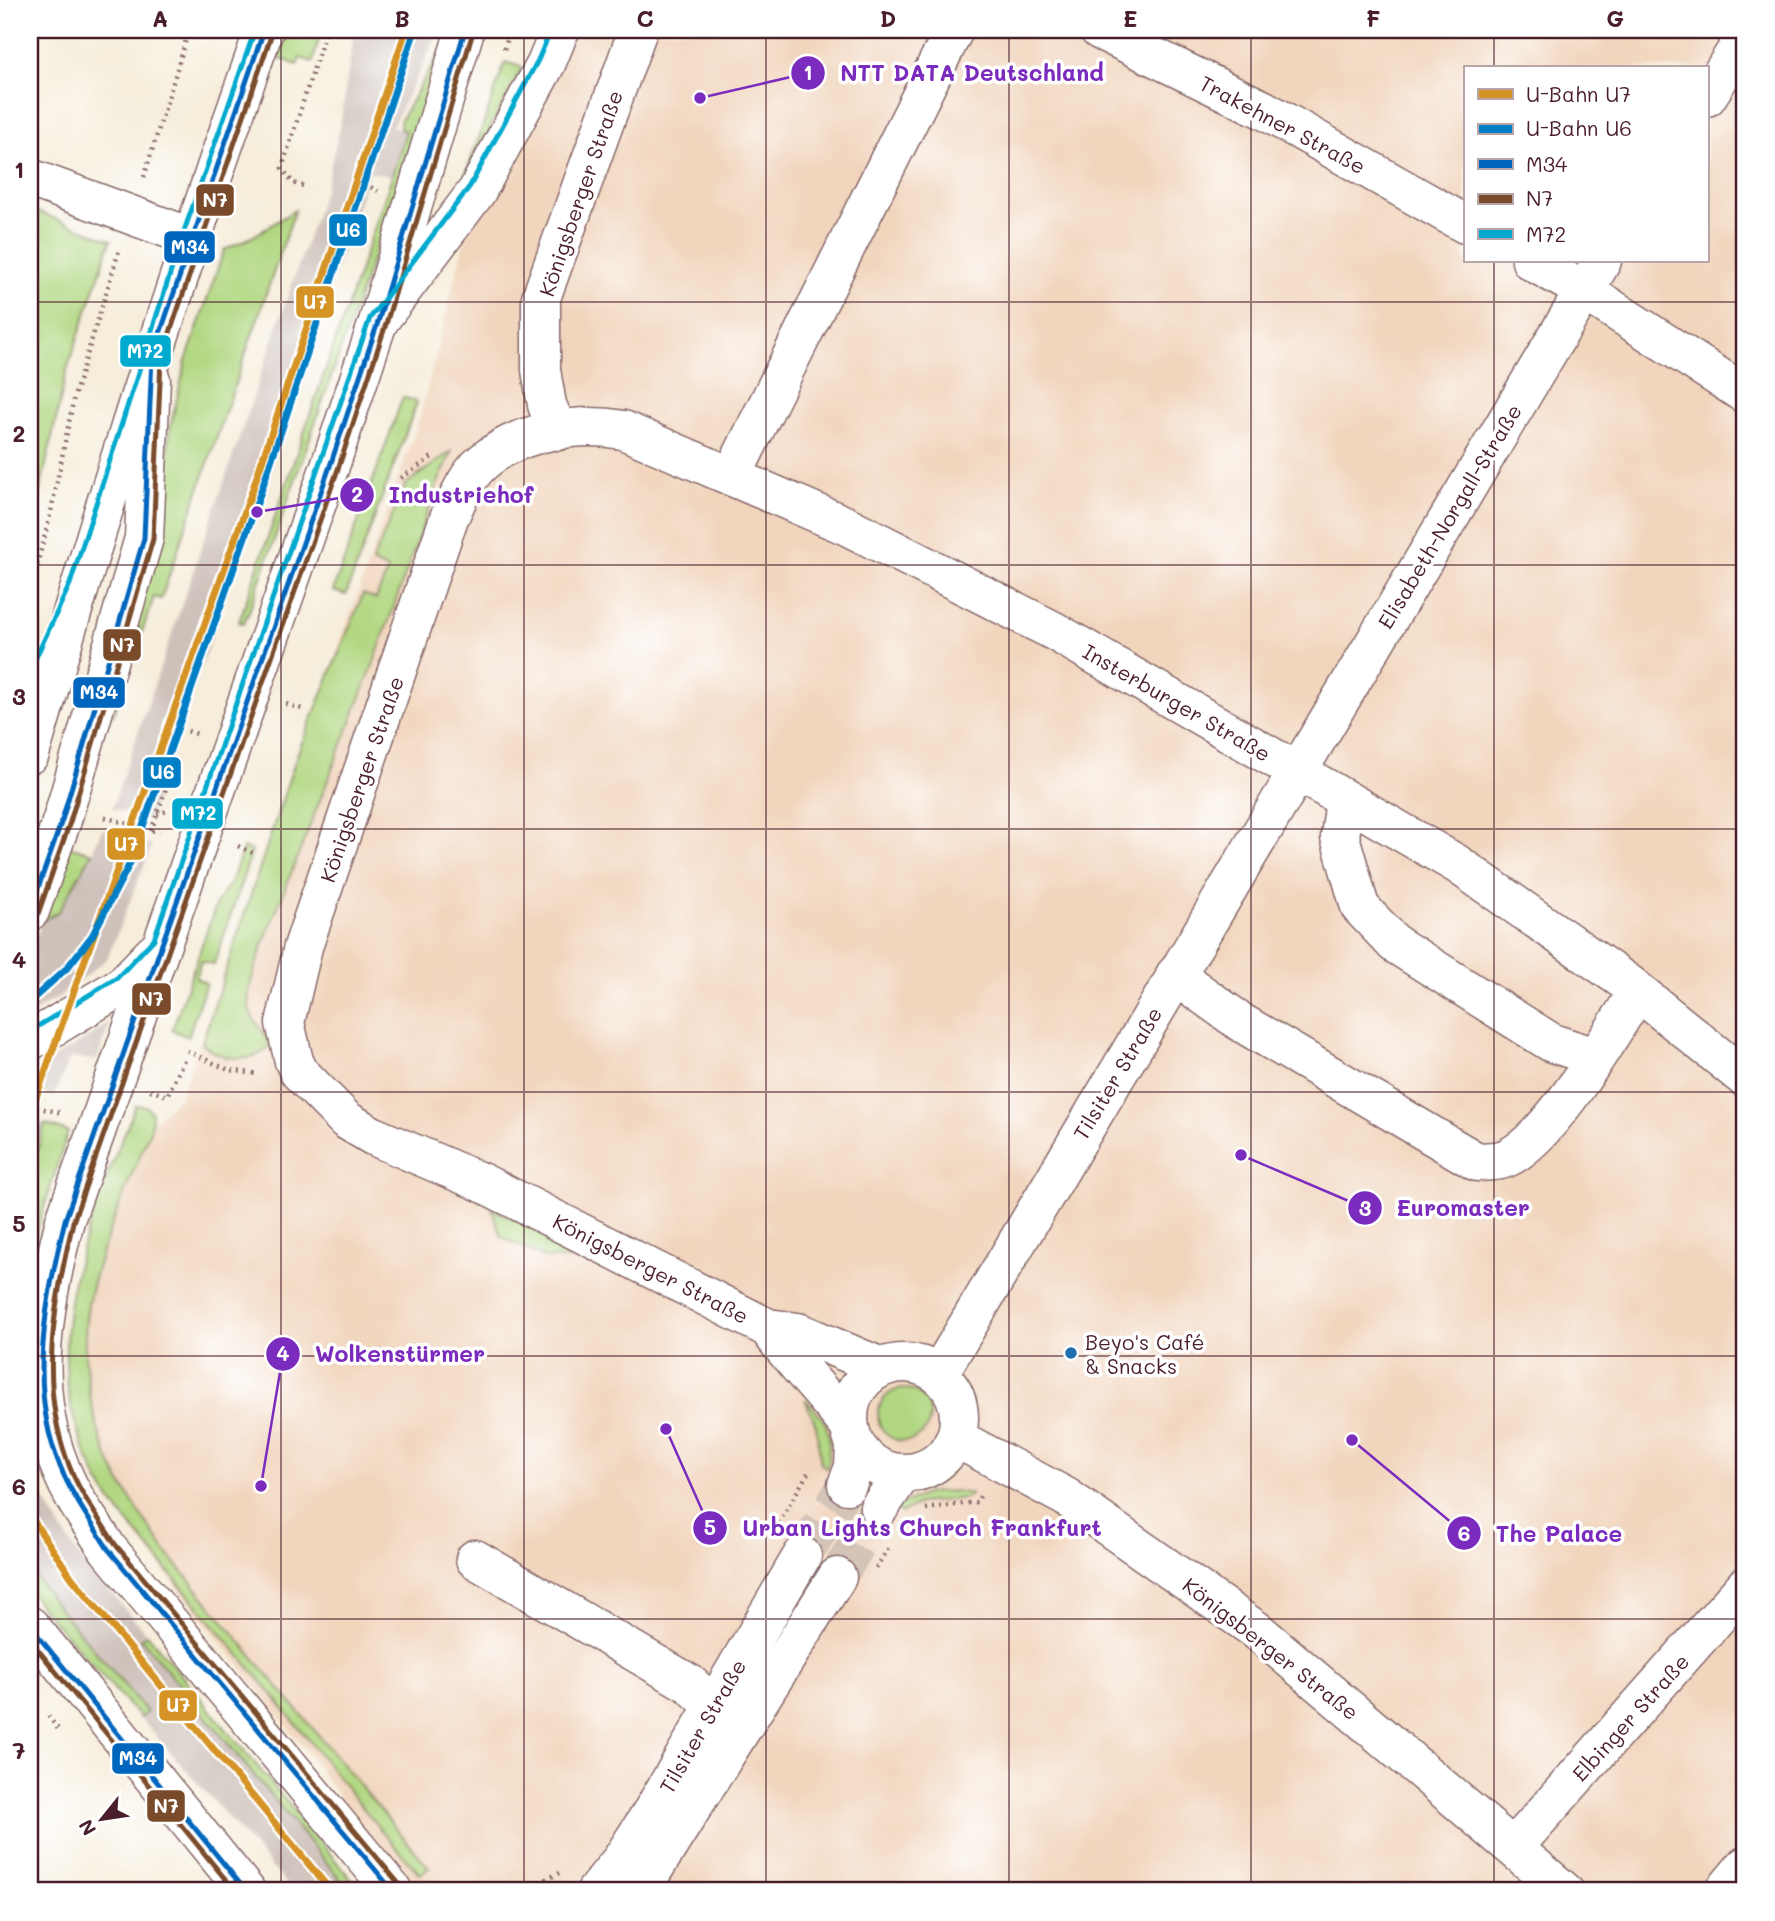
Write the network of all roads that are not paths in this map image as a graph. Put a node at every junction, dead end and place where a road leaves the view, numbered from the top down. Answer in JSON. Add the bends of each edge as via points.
{"nodes":[{"id":1,"x":264,"y":30,"type":"edge"},
{"id":2,"x":465,"y":30,"type":"edge"},
{"id":3,"x":560,"y":30,"type":"edge"},
{"id":4,"x":638,"y":30,"type":"edge"},
{"id":5,"x":954,"y":30,"type":"edge"},
{"id":6,"x":1099,"y":30,"type":"edge"},
{"id":7,"x":1745,"y":37,"type":"edge"},
{"id":8,"x":1708,"y":95,"type":"edge"},
{"id":9,"x":30,"y":178,"type":"edge"},
{"id":10,"x":1464,"y":223,"type":"edge"},
{"id":11,"x":191,"y":237,"type":"junction"},
{"id":12,"x":1535,"y":262,"type":"edge"},
{"id":13,"x":1593,"y":275,"type":"edge"},
{"id":14,"x":378,"y":323,"type":"junction"},
{"id":15,"x":152,"y":357,"type":"junction"},
{"id":16,"x":1745,"y":394,"type":"edge"},
{"id":17,"x":558,"y":431,"type":"junction"},
{"id":18,"x":732,"y":476,"type":"junction"},
{"id":19,"x":78,"y":587,"type":"junction"},
{"id":20,"x":30,"y":690,"type":"edge"},
{"id":21,"x":30,"y":754,"type":"edge"},
{"id":22,"x":1297,"y":773,"type":"junction"},
{"id":23,"x":1345,"y":800,"type":"junction"},
{"id":24,"x":30,"y":911,"type":"edge"},
{"id":25,"x":162,"y":944,"type":"junction"},
{"id":26,"x":1175,"y":975,"type":"junction"},
{"id":27,"x":1638,"y":991,"type":"junction"},
{"id":28,"x":30,"y":1041,"type":"edge"},
{"id":29,"x":1596,"y":1057,"type":"junction"},
{"id":30,"x":1745,"y":1078,"type":"edge"},
{"id":31,"x":768,"y":1328,"type":"junction"},
{"id":32,"x":881,"y":1367,"type":"junction"},
{"id":33,"x":938,"y":1375,"type":"junction"},
{"id":34,"x":852,"y":1435,"type":"junction"},
{"id":35,"x":956,"y":1438,"type":"junction"},
{"id":36,"x":903,"y":1474,"type":"junction"},
{"id":37,"x":847,"y":1485,"type":"tunnel mouth"},
{"id":38,"x":879,"y":1508,"type":"tunnel mouth"},
{"id":39,"x":802,"y":1556,"type":"tunnel mouth"},
{"id":40,"x":475,"y":1559,"type":"dead end"},
{"id":41,"x":837,"y":1577,"type":"tunnel mouth"},
{"id":42,"x":1745,"y":1587,"type":"edge"},
{"id":43,"x":30,"y":1626,"type":"edge"},
{"id":44,"x":714,"y":1706,"type":"junction"},
{"id":45,"x":1514,"y":1847,"type":"junction"},
{"id":46,"x":1745,"y":1866,"type":"edge"},
{"id":47,"x":246,"y":1891,"type":"edge"},
{"id":48,"x":393,"y":1891,"type":"edge"},
{"id":49,"x":596,"y":1891,"type":"edge"},
{"id":50,"x":640,"y":1891,"type":"edge"},
{"id":51,"x":1564,"y":1891,"type":"edge"},
{"id":52,"x":1724,"y":1891,"type":"edge"}],
"edges":[{"from":1,"to":11,"type":"street"},
{"from":2,"to":14,"type":"street"},
{"from":3,"to":14,"type":"street","via":[[547,64],[477,191]]},
{"from":4,"to":17,"type":"street","name":"Königsberger Straße","via":[[541,299],[541,370],[547,405]]},
{"from":5,"to":18,"type":"street"},
{"from":6,"to":10,"type":"street","name":"Trakehner Straße","via":[[1264,110]]},
{"from":7,"to":8,"type":"street"},
{"from":9,"to":11,"type":"street"},
{"from":11,"to":15,"type":"street"},
{"from":12,"to":13,"type":"street"},
{"from":13,"to":16,"type":"street"},
{"from":13,"to":22,"type":"street","name":"Elisabeth-Norgall-Straße"},
{"from":14,"to":25,"type":"street"},
{"from":15,"to":19,"type":"street"},
{"from":15,"to":24,"type":"street","via":[[144,538],[62,820]]},
{"from":17,"to":18,"type":"street","name":"Insterburger Straße","via":[[584,426],[624,430]]},
{"from":17,"to":31,"type":"street","name":"Königsberger Straße","via":[[504,447],[481,463],[449,518],[303,947],[285,1023],[288,1044],[299,1072],[346,1120],[373,1136],[483,1183]]},
{"from":18,"to":22,"type":"street","name":"Insterburger Straße","via":[[847,526],[1054,631]]},
{"from":19,"to":20,"type":"street"},
{"from":19,"to":21,"type":"street"},
{"from":22,"to":23,"type":"street","name":"Insterburger Straße"},
{"from":22,"to":26,"type":"street","name":"Tilsiter Straße"},
{"from":23,"to":27,"type":"street","name":"Insterburger Straße","via":[[1457,864]]},
{"from":23,"to":29,"type":"street","via":[[1340,837],[1360,907],[1395,944],[1552,1043]]},
{"from":25,"to":28,"type":"street","via":[[123,985]]},
{"from":25,"to":48,"type":"street","via":[[65,1220],[40,1348],[43,1400],[56,1452],[75,1498],[108,1549]]},
{"from":26,"to":29,"type":"street","via":[[1242,1023],[1477,1162],[1505,1159],[1535,1136]]},
{"from":26,"to":33,"type":"street","name":"Tilsiter Straße"},
{"from":27,"to":29,"type":"street"},
{"from":27,"to":30,"type":"street","name":"Insterburger Straße"},
{"from":31,"to":32,"type":"street","name":"Königsberger Straße","via":[[798,1332]]},
{"from":31,"to":34,"type":"street","name":"Königsberger Straße"},
{"from":32,"to":33,"type":"street","via":[[904,1363]]},
{"from":32,"to":34,"type":"street","via":[[861,1383],[852,1400]]},
{"from":33,"to":35,"type":"street","via":[[951,1389],[958,1407]]},
{"from":34,"to":36,"type":"street","via":[[867,1460]]},
{"from":34,"to":37,"type":"street","via":[[854,1467]]},
{"from":35,"to":36,"type":"street","via":[[935,1464]]},
{"from":35,"to":45,"type":"street","name":"Königsberger Straße","via":[[1066,1497],[1256,1630]]},
{"from":36,"to":38,"type":"street"},
{"from":39,"to":44,"type":"street","name":"Tilsiter Straße"},
{"from":40,"to":44,"type":"street","via":[[690,1684]]},
{"from":41,"to":50,"type":"street","name":"Tilsiter Straße"},
{"from":42,"to":45,"type":"street","name":"Elbinger Straße"},
{"from":43,"to":47,"type":"street"},
{"from":44,"to":49,"type":"street","name":"Tilsiter Straße","via":[[621,1860]]},
{"from":45,"to":51,"type":"street","name":"Königsberger Straße"},
{"from":46,"to":52,"type":"street"}]}
